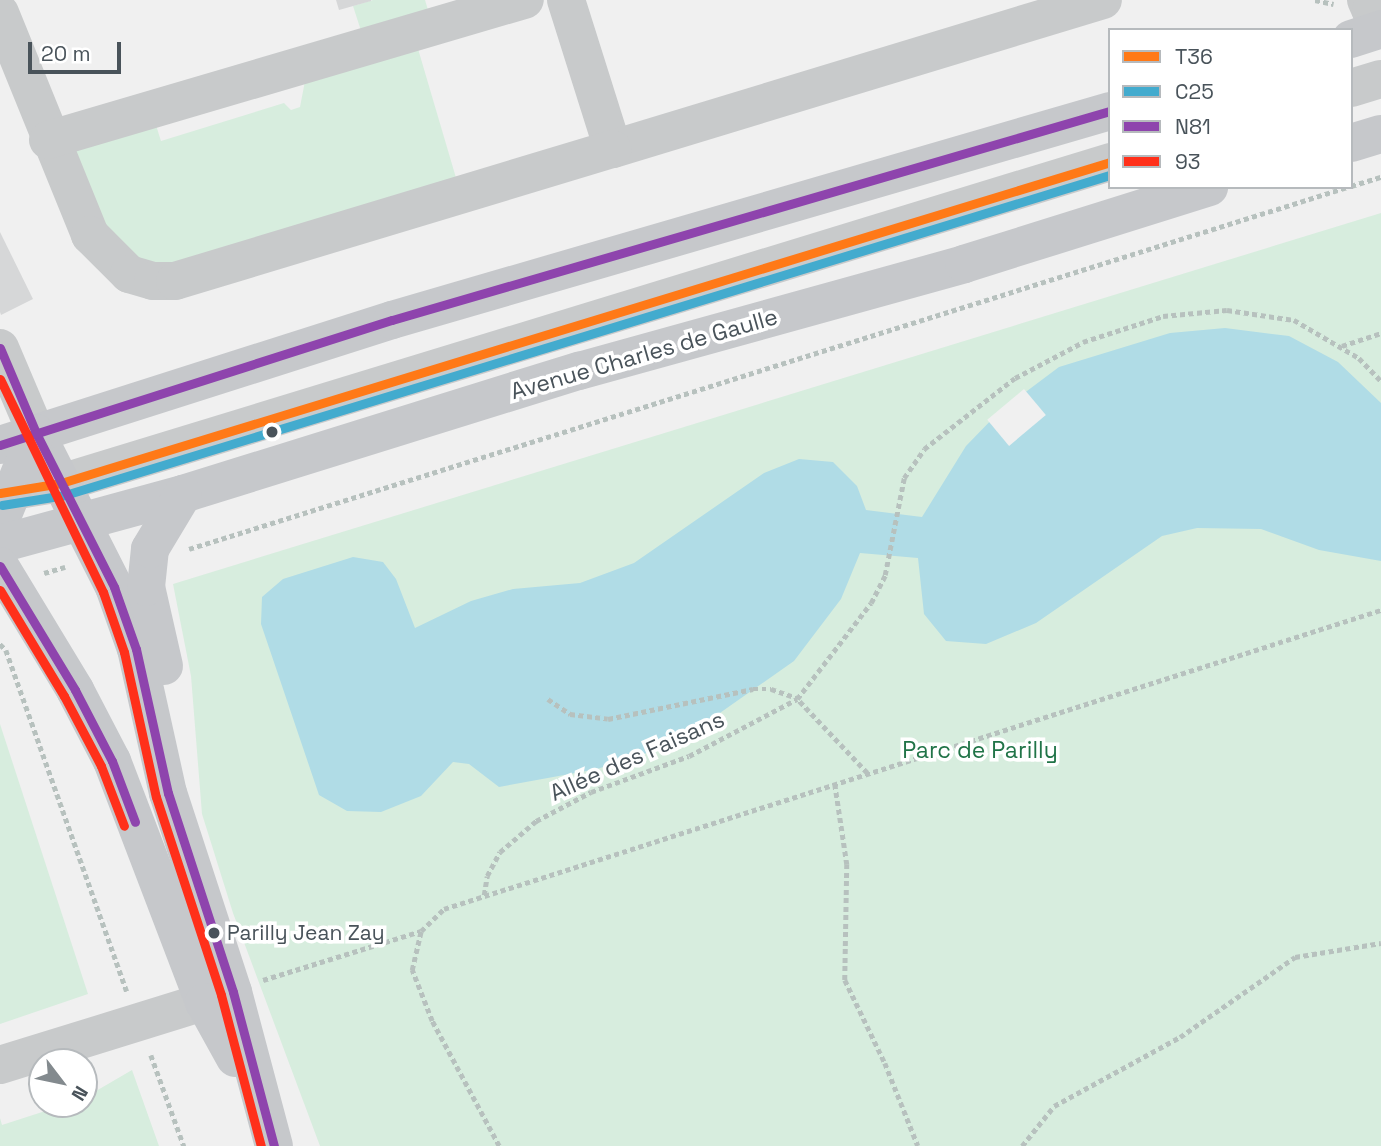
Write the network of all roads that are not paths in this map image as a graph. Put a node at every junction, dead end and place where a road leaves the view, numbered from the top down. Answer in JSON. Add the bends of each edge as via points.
{"nodes":[{"id":1,"x":525,"y":0,"type":"edge"},
{"id":2,"x":566,"y":0,"type":"edge"},
{"id":3,"x":1103,"y":0,"type":"edge"},
{"id":4,"x":0,"y":13,"type":"edge"},
{"id":5,"x":1352,"y":14,"type":"edge"},
{"id":6,"x":1381,"y":17,"type":"edge"},
{"id":7,"x":1381,"y":29,"type":"edge"},
{"id":8,"x":1381,"y":79,"type":"edge"},
{"id":9,"x":1353,"y":88,"type":"edge"},
{"id":10,"x":1108,"y":112,"type":"edge"},
{"id":11,"x":1381,"y":134,"type":"edge"},
{"id":12,"x":48,"y":140,"type":"junction"},
{"id":13,"x":1353,"y":142,"type":"edge"},
{"id":14,"x":612,"y":149,"type":"junction"},
{"id":15,"x":1108,"y":163,"type":"edge"},
{"id":16,"x":1203,"y":189,"type":"edge"},
{"id":17,"x":0,"y":348,"type":"edge"},
{"id":18,"x":36,"y":433,"type":"junction"},
{"id":19,"x":0,"y":445,"type":"edge"},
{"id":20,"x":61,"y":483,"type":"junction"},
{"id":21,"x":183,"y":494,"type":"junction"},
{"id":22,"x":4,"y":502,"type":"edge"},
{"id":23,"x":80,"y":522,"type":"junction"},
{"id":24,"x":0,"y":544,"type":"edge"},
{"id":25,"x":0,"y":566,"type":"edge"},
{"id":26,"x":0,"y":600,"type":"edge"},
{"id":27,"x":34,"y":619,"type":"junction"},
{"id":28,"x":169,"y":793,"type":"junction"},
{"id":29,"x":219,"y":997,"type":"junction"},
{"id":30,"x":0,"y":1065,"type":"edge"},
{"id":31,"x":274,"y":1146,"type":"edge"}],
"edges":[{"from":1,"to":12,"type":"street"},
{"from":2,"to":14,"type":"street"},
{"from":3,"to":14,"type":"street"},
{"from":4,"to":12,"type":"street"},
{"from":5,"to":6,"type":"street","via":[[1371,11]]},
{"from":5,"to":7,"type":"main road"},
{"from":8,"to":9,"type":"street"},
{"from":10,"to":18,"type":"main road","via":[[391,320]]},
{"from":11,"to":13,"type":"main road"},
{"from":12,"to":14,"type":"street","via":[[90,235],[106,255],[129,274],[164,281]]},
{"from":15,"to":20,"type":"street"},
{"from":16,"to":21,"type":"main road","name":"Avenue Charles de Gaulle","via":[[964,264],[579,371]]},
{"from":17,"to":18,"type":"street"},
{"from":18,"to":19,"type":"main road"},
{"from":18,"to":20,"type":"main road"},
{"from":18,"to":22,"type":"main road"},
{"from":20,"to":22,"type":"street"},
{"from":20,"to":23,"type":"main road"},
{"from":21,"to":23,"type":"main road","name":"Avenue Charles de Gaulle"},
{"from":21,"to":28,"type":"main road","via":[[150,549],[146,587],[168,685]]},
{"from":23,"to":24,"type":"main road","name":"Avenue Charles de Gaulle"},
{"from":23,"to":28,"type":"main road","via":[[114,587],[136,649]]},
{"from":25,"to":27,"type":"main road"},
{"from":26,"to":27,"type":"main road"},
{"from":27,"to":29,"type":"main road","via":[[112,761]]},
{"from":28,"to":29,"type":"main road"},
{"from":29,"to":30,"type":"street"},
{"from":29,"to":31,"type":"main road"}]}
